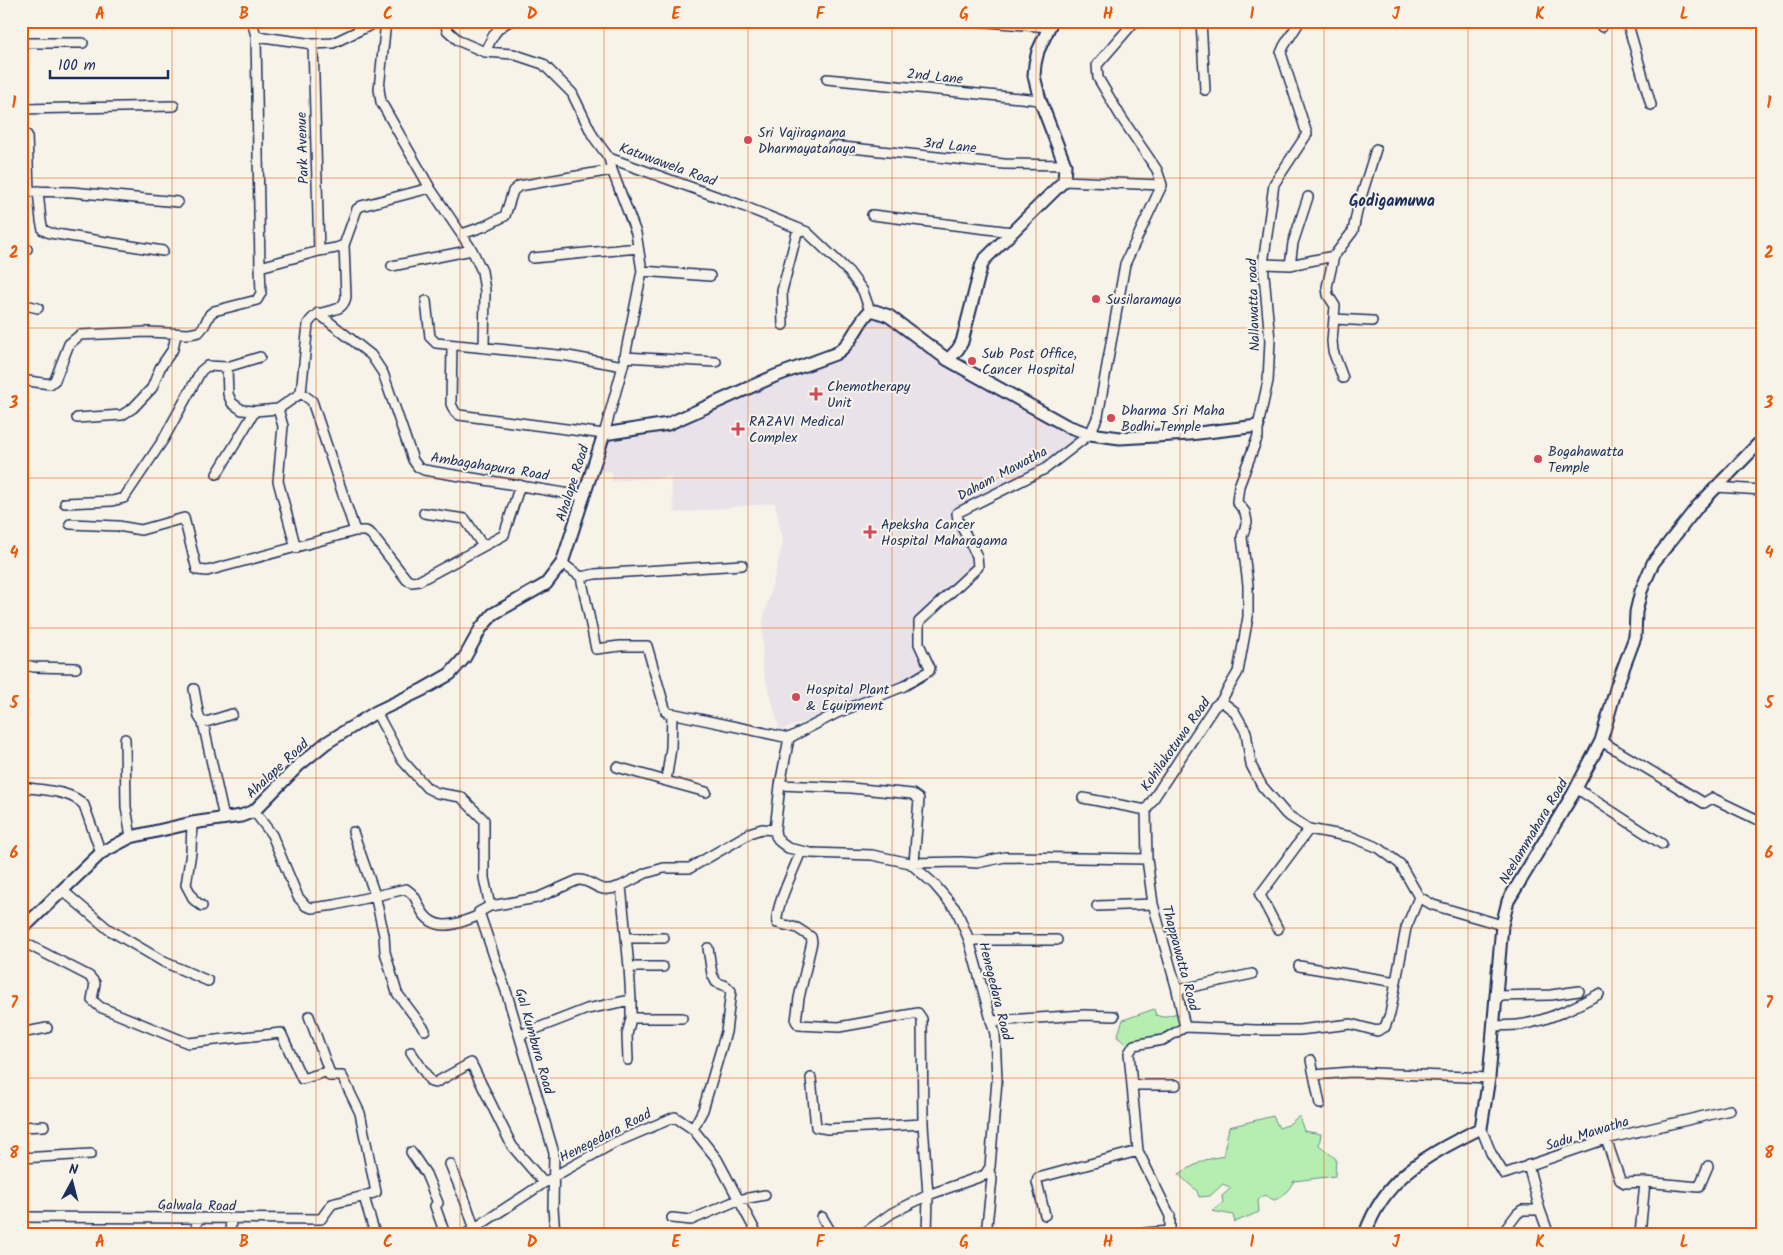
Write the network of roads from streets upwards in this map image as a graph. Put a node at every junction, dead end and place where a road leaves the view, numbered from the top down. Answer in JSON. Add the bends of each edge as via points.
{"nodes":[{"id":1,"x":252,"y":21,"type":"edge"},
{"id":2,"x":379,"y":21,"type":"edge"},
{"id":3,"x":386,"y":21,"type":"edge"},
{"id":4,"x":445,"y":21,"type":"edge"},
{"id":5,"x":510,"y":21,"type":"edge"},
{"id":6,"x":975,"y":21,"type":"edge"},
{"id":7,"x":1135,"y":21,"type":"edge"},
{"id":8,"x":1201,"y":21,"type":"edge"},
{"id":9,"x":1300,"y":21,"type":"edge"},
{"id":10,"x":1627,"y":21,"type":"edge"},
{"id":11,"x":1050,"y":24,"type":"edge"},
{"id":12,"x":256,"y":36,"type":"junction"},
{"id":13,"x":84,"y":43,"type":"dead end"},
{"id":14,"x":313,"y":44,"type":"junction"},
{"id":15,"x":21,"y":46,"type":"edge"},
{"id":16,"x":485,"y":52,"type":"junction"},
{"id":17,"x":827,"y":79,"type":"dead end"},
{"id":18,"x":1205,"y":90,"type":"dead end"},
{"id":19,"x":1040,"y":100,"type":"junction"},
{"id":20,"x":1652,"y":105,"type":"dead end"},
{"id":21,"x":174,"y":106,"type":"dead end"},
{"id":22,"x":21,"y":109,"type":"edge"},
{"id":23,"x":27,"y":135,"type":"dead end"},
{"id":24,"x":833,"y":146,"type":"dead end"},
{"id":25,"x":1376,"y":149,"type":"dead end"},
{"id":26,"x":609,"y":158,"type":"junction"},
{"id":27,"x":1065,"y":165,"type":"junction"},
{"id":28,"x":612,"y":170,"type":"junction"},
{"id":29,"x":1064,"y":181,"type":"junction"},
{"id":30,"x":1162,"y":185,"type":"junction"},
{"id":31,"x":430,"y":188,"type":"junction"},
{"id":32,"x":30,"y":191,"type":"edge"},
{"id":33,"x":1308,"y":197,"type":"dead end"},
{"id":34,"x":178,"y":202,"type":"dead end"},
{"id":35,"x":872,"y":215,"type":"dead end"},
{"id":36,"x":798,"y":229,"type":"junction"},
{"id":37,"x":1012,"y":232,"type":"junction"},
{"id":38,"x":462,"y":234,"type":"junction"},
{"id":39,"x":344,"y":245,"type":"junction"},
{"id":40,"x":638,"y":248,"type":"junction"},
{"id":41,"x":472,"y":250,"type":"junction"},
{"id":42,"x":163,"y":251,"type":"dead end"},
{"id":43,"x":319,"y":251,"type":"junction"},
{"id":44,"x":1334,"y":256,"type":"junction"},
{"id":45,"x":533,"y":258,"type":"dead end"},
{"id":46,"x":1263,"y":264,"type":"junction"},
{"id":47,"x":1290,"y":265,"type":"junction"},
{"id":48,"x":392,"y":266,"type":"dead end"},
{"id":49,"x":260,"y":267,"type":"junction"},
{"id":50,"x":642,"y":270,"type":"junction"},
{"id":51,"x":710,"y":276,"type":"dead end"},
{"id":52,"x":426,"y":301,"type":"dead end"},
{"id":53,"x":21,"y":304,"type":"edge"},
{"id":54,"x":38,"y":308,"type":"dead end"},
{"id":55,"x":870,"y":311,"type":"junction"},
{"id":56,"x":318,"y":313,"type":"junction"},
{"id":57,"x":1334,"y":319,"type":"junction"},
{"id":58,"x":1372,"y":321,"type":"dead end"},
{"id":59,"x":783,"y":325,"type":"dead end"},
{"id":60,"x":176,"y":334,"type":"junction"},
{"id":61,"x":452,"y":345,"type":"junction"},
{"id":62,"x":484,"y":348,"type":"junction"},
{"id":63,"x":260,"y":357,"type":"dead end"},
{"id":64,"x":948,"y":360,"type":"junction"},
{"id":65,"x":624,"y":362,"type":"junction"},
{"id":66,"x":716,"y":362,"type":"dead end"},
{"id":67,"x":227,"y":367,"type":"junction"},
{"id":68,"x":1342,"y":378,"type":"dead end"},
{"id":69,"x":21,"y":380,"type":"edge"},
{"id":70,"x":301,"y":393,"type":"junction"},
{"id":71,"x":278,"y":409,"type":"junction"},
{"id":72,"x":255,"y":411,"type":"junction"},
{"id":73,"x":77,"y":418,"type":"dead end"},
{"id":74,"x":1258,"y":426,"type":"junction"},
{"id":75,"x":604,"y":434,"type":"junction"},
{"id":76,"x":1090,"y":434,"type":"junction"},
{"id":77,"x":1762,"y":440,"type":"edge"},
{"id":78,"x":217,"y":474,"type":"dead end"},
{"id":79,"x":520,"y":485,"type":"junction"},
{"id":80,"x":1716,"y":487,"type":"junction"},
{"id":81,"x":1762,"y":490,"type":"edge"},
{"id":82,"x":582,"y":496,"type":"junction"},
{"id":83,"x":64,"y":502,"type":"dead end"},
{"id":84,"x":424,"y":513,"type":"dead end"},
{"id":85,"x":70,"y":524,"type":"dead end"},
{"id":86,"x":355,"y":531,"type":"junction"},
{"id":87,"x":483,"y":546,"type":"junction"},
{"id":88,"x":296,"y":548,"type":"junction"},
{"id":89,"x":562,"y":562,"type":"junction"},
{"id":90,"x":742,"y":565,"type":"dead end"},
{"id":91,"x":581,"y":577,"type":"junction"},
{"id":92,"x":21,"y":664,"type":"edge"},
{"id":93,"x":76,"y":668,"type":"dead end"},
{"id":94,"x":194,"y":689,"type":"dead end"},
{"id":95,"x":1221,"y":701,"type":"junction"},
{"id":96,"x":376,"y":712,"type":"junction"},
{"id":97,"x":232,"y":714,"type":"dead end"},
{"id":98,"x":672,"y":714,"type":"junction"},
{"id":99,"x":203,"y":723,"type":"junction"},
{"id":100,"x":789,"y":738,"type":"junction"},
{"id":101,"x":125,"y":739,"type":"dead end"},
{"id":102,"x":1601,"y":741,"type":"junction"},
{"id":103,"x":616,"y":767,"type":"dead end"},
{"id":104,"x":666,"y":781,"type":"junction"},
{"id":105,"x":780,"y":785,"type":"junction"},
{"id":106,"x":21,"y":787,"type":"edge"},
{"id":107,"x":1576,"y":788,"type":"junction"},
{"id":108,"x":706,"y":792,"type":"dead end"},
{"id":109,"x":1083,"y":798,"type":"dead end"},
{"id":110,"x":1146,"y":810,"type":"junction"},
{"id":111,"x":254,"y":811,"type":"junction"},
{"id":112,"x":1762,"y":814,"type":"edge"},
{"id":113,"x":224,"y":818,"type":"junction"},
{"id":114,"x":192,"y":823,"type":"junction"},
{"id":115,"x":1309,"y":829,"type":"junction"},
{"id":116,"x":775,"y":830,"type":"junction"},
{"id":117,"x":353,"y":832,"type":"dead end"},
{"id":118,"x":131,"y":837,"type":"junction"},
{"id":119,"x":1662,"y":844,"type":"dead end"},
{"id":120,"x":802,"y":851,"type":"junction"},
{"id":121,"x":101,"y":853,"type":"junction"},
{"id":122,"x":1147,"y":859,"type":"junction"},
{"id":123,"x":912,"y":863,"type":"junction"},
{"id":124,"x":620,"y":886,"type":"junction"},
{"id":125,"x":62,"y":890,"type":"junction"},
{"id":126,"x":375,"y":895,"type":"junction"},
{"id":127,"x":1419,"y":897,"type":"junction"},
{"id":128,"x":1153,"y":904,"type":"junction"},
{"id":129,"x":202,"y":906,"type":"dead end"},
{"id":130,"x":490,"y":906,"type":"junction"},
{"id":131,"x":1098,"y":906,"type":"dead end"},
{"id":132,"x":480,"y":915,"type":"junction"},
{"id":133,"x":1502,"y":925,"type":"junction"},
{"id":134,"x":1278,"y":929,"type":"dead end"},
{"id":135,"x":21,"y":930,"type":"edge"},
{"id":136,"x":626,"y":938,"type":"junction"},
{"id":137,"x":664,"y":938,"type":"dead end"},
{"id":138,"x":969,"y":940,"type":"junction"},
{"id":139,"x":1056,"y":940,"type":"dead end"},
{"id":140,"x":21,"y":941,"type":"edge"},
{"id":141,"x":708,"y":948,"type":"dead end"},
{"id":142,"x":629,"y":966,"type":"junction"},
{"id":143,"x":1299,"y":966,"type":"dead end"},
{"id":144,"x":664,"y":967,"type":"dead end"},
{"id":145,"x":1252,"y":974,"type":"dead end"},
{"id":146,"x":208,"y":981,"type":"dead end"},
{"id":147,"x":1396,"y":982,"type":"junction"},
{"id":148,"x":1177,"y":990,"type":"junction"},
{"id":149,"x":1579,"y":991,"type":"dead end"},
{"id":150,"x":1599,"y":994,"type":"dead end"},
{"id":151,"x":1496,"y":996,"type":"junction"},
{"id":152,"x":631,"y":1000,"type":"junction"},
{"id":153,"x":309,"y":1016,"type":"dead end"},
{"id":154,"x":1114,"y":1016,"type":"dead end"},
{"id":155,"x":631,"y":1018,"type":"junction"},
{"id":156,"x":682,"y":1018,"type":"dead end"},
{"id":157,"x":991,"y":1021,"type":"junction"},
{"id":158,"x":1494,"y":1026,"type":"junction"},
{"id":159,"x":1185,"y":1027,"type":"junction"},
{"id":160,"x":47,"y":1028,"type":"dead end"},
{"id":161,"x":425,"y":1030,"type":"dead end"},
{"id":162,"x":21,"y":1033,"type":"edge"},
{"id":163,"x":520,"y":1036,"type":"junction"},
{"id":164,"x":411,"y":1052,"type":"dead end"},
{"id":165,"x":628,"y":1060,"type":"dead end"},
{"id":166,"x":1311,"y":1060,"type":"dead end"},
{"id":167,"x":328,"y":1072,"type":"junction"},
{"id":168,"x":1314,"y":1076,"type":"junction"},
{"id":169,"x":811,"y":1078,"type":"dead end"},
{"id":170,"x":1489,"y":1078,"type":"junction"},
{"id":171,"x":1132,"y":1085,"type":"junction"},
{"id":172,"x":1176,"y":1085,"type":"dead end"},
{"id":173,"x":1320,"y":1104,"type":"dead end"},
{"id":174,"x":1730,"y":1110,"type":"dead end"},
{"id":175,"x":923,"y":1124,"type":"junction"},
{"id":176,"x":44,"y":1126,"type":"dead end"},
{"id":177,"x":21,"y":1127,"type":"edge"},
{"id":178,"x":1481,"y":1128,"type":"junction"},
{"id":179,"x":693,"y":1129,"type":"junction"},
{"id":180,"x":1606,"y":1140,"type":"junction"},
{"id":181,"x":411,"y":1152,"type":"dead end"},
{"id":182,"x":1138,"y":1152,"type":"junction"},
{"id":183,"x":91,"y":1154,"type":"dead end"},
{"id":184,"x":21,"y":1158,"type":"edge"},
{"id":185,"x":450,"y":1164,"type":"dead end"},
{"id":186,"x":1528,"y":1165,"type":"junction"},
{"id":187,"x":1708,"y":1166,"type":"dead end"},
{"id":188,"x":989,"y":1171,"type":"junction"},
{"id":189,"x":553,"y":1177,"type":"junction"},
{"id":190,"x":1645,"y":1182,"type":"junction"},
{"id":191,"x":544,"y":1183,"type":"junction"},
{"id":192,"x":765,"y":1195,"type":"dead end"},
{"id":193,"x":928,"y":1195,"type":"junction"},
{"id":194,"x":364,"y":1197,"type":"junction"},
{"id":195,"x":738,"y":1200,"type":"junction"},
{"id":196,"x":1540,"y":1210,"type":"junction"},
{"id":197,"x":1045,"y":1215,"type":"dead end"},
{"id":198,"x":21,"y":1217,"type":"edge"},
{"id":199,"x":822,"y":1217,"type":"dead end"},
{"id":200,"x":197,"y":1218,"type":"junction"},
{"id":201,"x":672,"y":1218,"type":"dead end"},
{"id":202,"x":230,"y":1219,"type":"junction"},
{"id":203,"x":474,"y":1227,"type":"junction"},
{"id":204,"x":1169,"y":1232,"type":"edge"},
{"id":205,"x":1548,"y":1232,"type":"dead end"},
{"id":206,"x":196,"y":1234,"type":"edge"},
{"id":207,"x":230,"y":1234,"type":"edge"},
{"id":208,"x":375,"y":1234,"type":"edge"},
{"id":209,"x":445,"y":1234,"type":"edge"},
{"id":210,"x":466,"y":1234,"type":"edge"},
{"id":211,"x":555,"y":1234,"type":"edge"},
{"id":212,"x":757,"y":1234,"type":"edge"},
{"id":213,"x":832,"y":1234,"type":"edge"},
{"id":214,"x":863,"y":1234,"type":"edge"},
{"id":215,"x":927,"y":1234,"type":"edge"},
{"id":216,"x":986,"y":1234,"type":"edge"},
{"id":217,"x":1133,"y":1234,"type":"edge"},
{"id":218,"x":1365,"y":1234,"type":"edge"},
{"id":219,"x":1502,"y":1234,"type":"edge"},
{"id":220,"x":1640,"y":1234,"type":"edge"}],
"edges":[{"from":1,"to":12,"type":"street"},
{"from":2,"to":14,"type":"street","via":[[332,43]]},
{"from":3,"to":31,"type":"street","via":[[380,102]]},
{"from":4,"to":16,"type":"street","name":"Katuwawela Road","via":[[447,30],[458,41]]},
{"from":5,"to":16,"type":"street","via":[[494,32]]},
{"from":6,"to":11,"type":"street"},
{"from":7,"to":30,"type":"street","via":[[1097,65],[1097,72],[1121,117],[1158,170]]},
{"from":8,"to":18,"type":"street"},
{"from":9,"to":46,"type":"street","name":"Nallawatta road","via":[[1281,53],[1307,134],[1274,184]]},
{"from":10,"to":20,"type":"street"},
{"from":11,"to":19,"type":"street","via":[[1035,64],[1034,76]]},
{"from":12,"to":14,"type":"street"},
{"from":12,"to":49,"type":"street"},
{"from":13,"to":15,"type":"street","via":[[26,43]]},
{"from":14,"to":43,"type":"street","name":"Park Avenue"},
{"from":16,"to":26,"type":"street","name":"Katuwawela Road","via":[[513,54],[543,64],[572,93],[593,136]]},
{"from":17,"to":19,"type":"street","name":"2nd Lane"},
{"from":19,"to":27,"type":"street"},
{"from":21,"to":22,"type":"street"},
{"from":23,"to":32,"type":"street"},
{"from":24,"to":27,"type":"street","name":"3rd Lane","via":[[1004,164]]},
{"from":25,"to":44,"type":"street","via":[[1353,232]]},
{"from":26,"to":28,"type":"street"},
{"from":26,"to":36,"type":"street","name":"Katuwawela Road"},
{"from":27,"to":29,"type":"street"},
{"from":28,"to":38,"type":"street","via":[[519,186],[513,191],[505,216]]},
{"from":28,"to":40,"type":"street","via":[[636,232]]},
{"from":29,"to":30,"type":"street"},
{"from":29,"to":37,"type":"street"},
{"from":30,"to":76,"type":"street","via":[[1125,264],[1098,416]]},
{"from":31,"to":38,"type":"street"},
{"from":31,"to":39,"type":"street","via":[[361,206]]},
{"from":32,"to":34,"type":"street"},
{"from":32,"to":42,"type":"street","via":[[43,230],[50,234]]},
{"from":33,"to":47,"type":"street","via":[[1293,242]]},
{"from":35,"to":37,"type":"street"},
{"from":36,"to":55,"type":"street","name":"Katuwawela Road","via":[[807,232],[849,272],[863,291]]},
{"from":36,"to":59,"type":"street","via":[[782,290]]},
{"from":37,"to":64,"type":"street","via":[[984,260],[962,342]]},
{"from":38,"to":41,"type":"street"},
{"from":39,"to":43,"type":"street"},
{"from":39,"to":56,"type":"street","via":[[345,304]]},
{"from":40,"to":45,"type":"street"},
{"from":40,"to":50,"type":"street"},
{"from":41,"to":48,"type":"street"},
{"from":41,"to":62,"type":"street","via":[[482,271],[485,291]]},
{"from":43,"to":49,"type":"street"},
{"from":44,"to":47,"type":"street"},
{"from":44,"to":57,"type":"street","via":[[1327,287],[1335,306]]},
{"from":46,"to":47,"type":"street"},
{"from":46,"to":74,"type":"street","name":"Nallawatta road","via":[[1270,340],[1268,381]]},
{"from":49,"to":60,"type":"street","via":[[261,293],[257,300],[214,311],[199,332]]},
{"from":50,"to":51,"type":"street"},
{"from":50,"to":65,"type":"street"},
{"from":52,"to":61,"type":"street","via":[[430,338],[436,343]]},
{"from":53,"to":54,"type":"street"},
{"from":55,"to":64,"type":"street","via":[[889,316]]},
{"from":55,"to":75,"type":"street","name":"Ahalape Road","via":[[849,342],[835,354],[776,376],[668,424]]},
{"from":56,"to":70,"type":"street","via":[[308,324]]},
{"from":56,"to":79,"type":"street","name":"Ambagahapura Road","via":[[371,355],[383,373],[418,467]]},
{"from":57,"to":58,"type":"street"},
{"from":57,"to":68,"type":"street","via":[[1333,351]]},
{"from":60,"to":69,"type":"street","via":[[147,332],[80,336],[68,344],[55,380],[50,384]]},
{"from":60,"to":73,"type":"street","via":[[173,350],[160,368],[152,388],[133,408],[122,414]]},
{"from":61,"to":62,"type":"street"},
{"from":61,"to":75,"type":"street","via":[[451,404],[459,415]]},
{"from":62,"to":65,"type":"street"},
{"from":63,"to":67,"type":"street"},
{"from":64,"to":76,"type":"street","via":[[1067,426]]},
{"from":65,"to":66,"type":"street"},
{"from":65,"to":75,"type":"street"},
{"from":67,"to":72,"type":"street","via":[[228,394],[232,403],[242,410]]},
{"from":67,"to":83,"type":"street","via":[[207,366],[201,371],[163,440],[124,498]]},
{"from":70,"to":71,"type":"street"},
{"from":70,"to":86,"type":"street","via":[[312,401]]},
{"from":71,"to":72,"type":"street"},
{"from":71,"to":88,"type":"street","via":[[283,426],[278,481]]},
{"from":72,"to":78,"type":"street"},
{"from":74,"to":76,"type":"street","via":[[1120,438]]},
{"from":74,"to":95,"type":"street","name":"Nallawatta road","via":[[1258,436],[1239,486],[1237,502],[1245,512],[1247,522],[1242,536],[1248,617],[1238,672]]},
{"from":75,"to":82,"type":"street","name":"Ahalape Road"},
{"from":76,"to":100,"type":"street","name":"Daham Mawatha","via":[[1045,469],[957,513],[977,556],[978,567],[919,622],[919,644],[930,668],[928,671],[904,686],[837,713]]},
{"from":77,"to":80,"type":"street","name":"Neelammahara Road"},
{"from":79,"to":82,"type":"street","name":"Ambagahapura Road"},
{"from":79,"to":87,"type":"street","via":[[504,535]]},
{"from":80,"to":81,"type":"street"},
{"from":80,"to":102,"type":"street","name":"Neelammahara Road","via":[[1649,572],[1636,612],[1636,637],[1616,685]]},
{"from":82,"to":89,"type":"street","name":"Ahalape Road"},
{"from":84,"to":87,"type":"street","via":[[465,519]]},
{"from":85,"to":88,"type":"street","via":[[141,530],[184,518],[197,570],[207,571]]},
{"from":86,"to":87,"type":"street","via":[[371,534],[407,580],[412,582]]},
{"from":86,"to":88,"type":"street"},
{"from":89,"to":91,"type":"street"},
{"from":89,"to":96,"type":"street","name":"Ahalape Road","via":[[546,584],[493,614],[450,674]]},
{"from":90,"to":91,"type":"street"},
{"from":91,"to":98,"type":"street","via":[[596,649],[647,646],[666,712]]},
{"from":92,"to":93,"type":"street"},
{"from":94,"to":99,"type":"street"},
{"from":95,"to":110,"type":"street","name":"Kohilakotuwa Road"},
{"from":95,"to":115,"type":"street","name":"Kohilakotuwa Road","via":[[1234,711],[1246,732],[1251,765],[1262,786],[1286,814]]},
{"from":96,"to":111,"type":"street","name":"Ahalape Road","via":[[326,743],[299,765]]},
{"from":96,"to":130,"type":"street","via":[[402,760],[427,788],[461,797],[484,820],[484,878]]},
{"from":97,"to":99,"type":"street"},
{"from":98,"to":100,"type":"street"},
{"from":98,"to":104,"type":"street"},
{"from":99,"to":113,"type":"street"},
{"from":100,"to":105,"type":"street"},
{"from":101,"to":118,"type":"street","via":[[126,807]]},
{"from":102,"to":107,"type":"street","name":"Neelammahara Road"},
{"from":102,"to":112,"type":"street","via":[[1704,803],[1712,798],[1756,820]]},
{"from":103,"to":104,"type":"street"},
{"from":104,"to":108,"type":"street"},
{"from":105,"to":116,"type":"street"},
{"from":105,"to":123,"type":"street","via":[[850,788],[917,796],[920,799]]},
{"from":106,"to":121,"type":"street","via":[[64,794],[79,800],[84,805]]},
{"from":107,"to":119,"type":"street"},
{"from":107,"to":133,"type":"street","name":"Neelammahara Road","via":[[1508,901]]},
{"from":109,"to":110,"type":"street"},
{"from":110,"to":122,"type":"street","name":"Kohilakotuwa Road"},
{"from":111,"to":113,"type":"street","name":"Ahalape Road"},
{"from":111,"to":126,"type":"street","via":[[272,836],[298,897],[306,906],[335,905]]},
{"from":113,"to":114,"type":"street","name":"Ahalape Road"},
{"from":114,"to":118,"type":"street","name":"Ahalape Road"},
{"from":114,"to":129,"type":"street","via":[[186,885],[194,900]]},
{"from":115,"to":127,"type":"street","name":"Kohilakotuwa Road","via":[[1352,837],[1379,848],[1400,864]]},
{"from":115,"to":134,"type":"street","via":[[1260,895]]},
{"from":116,"to":120,"type":"street","via":[[780,842],[788,848]]},
{"from":116,"to":124,"type":"street","via":[[752,832],[690,868],[664,868]]},
{"from":117,"to":126,"type":"street"},
{"from":118,"to":121,"type":"street","name":"Ahalape Road"},
{"from":120,"to":123,"type":"street","via":[[872,855]]},
{"from":120,"to":175,"type":"street","via":[[776,919],[777,924],[797,928],[812,937],[796,1021],[804,1026],[839,1026],[918,1014],[922,1019]]},
{"from":121,"to":125,"type":"street","name":"Ahalape Road"},
{"from":122,"to":123,"type":"street","via":[[1005,857],[977,863]]},
{"from":122,"to":128,"type":"street","name":"Thappawatta Road"},
{"from":123,"to":138,"type":"street","name":"Henegedara Road","via":[[957,911]]},
{"from":124,"to":130,"type":"street","via":[[607,890],[586,880],[578,880],[537,898]]},
{"from":124,"to":136,"type":"street"},
{"from":125,"to":135,"type":"street","name":"Ahalape Road"},
{"from":125,"to":146,"type":"street","via":[[108,929],[164,962]]},
{"from":126,"to":132,"type":"street","via":[[406,889],[415,896],[430,920],[444,926],[460,924]]},
{"from":126,"to":161,"type":"street","via":[[385,952],[397,993]]},
{"from":127,"to":133,"type":"street","via":[[1433,905]]},
{"from":127,"to":147,"type":"street","via":[[1406,928]]},
{"from":128,"to":131,"type":"street"},
{"from":128,"to":148,"type":"street","name":"Thappawatta Road"},
{"from":130,"to":132,"type":"street","via":[[479,912]]},
{"from":132,"to":163,"type":"street","name":"Gal Kumbura Road"},
{"from":133,"to":151,"type":"street","name":"Neelammahara Road"},
{"from":136,"to":137,"type":"street"},
{"from":136,"to":142,"type":"street"},
{"from":138,"to":139,"type":"street"},
{"from":138,"to":157,"type":"street","name":"Henegedara Road"},
{"from":140,"to":167,"type":"street","via":[[89,976],[95,983],[92,1000],[100,1007],[188,1043],[281,1033],[302,1079]]},
{"from":141,"to":179,"type":"street","via":[[716,982],[731,991],[726,1032],[703,1110]]},
{"from":142,"to":144,"type":"street"},
{"from":142,"to":152,"type":"street"},
{"from":143,"to":147,"type":"street"},
{"from":145,"to":148,"type":"street"},
{"from":147,"to":159,"type":"street","via":[[1385,1027],[1377,1031],[1351,1024],[1299,1030]]},
{"from":148,"to":159,"type":"street","name":"Thappawatta Road"},
{"from":149,"to":151,"type":"street"},
{"from":150,"to":158,"type":"street","via":[[1544,1019]]},
{"from":151,"to":158,"type":"street","name":"Neelammahara Road"},
{"from":152,"to":155,"type":"street"},
{"from":152,"to":163,"type":"street","via":[[587,1009]]},
{"from":153,"to":167,"type":"street"},
{"from":154,"to":157,"type":"street"},
{"from":155,"to":156,"type":"street"},
{"from":155,"to":165,"type":"street","via":[[626,1035]]},
{"from":157,"to":188,"type":"street","name":"Henegedara Road","via":[[997,1064]]},
{"from":158,"to":170,"type":"street","name":"Neelammahara Road"},
{"from":159,"to":171,"type":"street","name":"Thappawatta Road","via":[[1163,1040],[1134,1045],[1129,1053]]},
{"from":160,"to":162,"type":"street"},
{"from":163,"to":189,"type":"street","name":"Gal Kumbura Road","via":[[554,1153]]},
{"from":164,"to":191,"type":"street","via":[[431,1082],[435,1083],[471,1062],[512,1146]]},
{"from":166,"to":168,"type":"street"},
{"from":167,"to":194,"type":"street","via":[[330,1076],[342,1076],[360,1113],[376,1192]]},
{"from":168,"to":170,"type":"street","via":[[1351,1072]]},
{"from":168,"to":173,"type":"street"},
{"from":169,"to":175,"type":"street","via":[[816,1127]]},
{"from":170,"to":178,"type":"street","name":"Neelammahara Road"},
{"from":171,"to":172,"type":"street"},
{"from":171,"to":182,"type":"street","name":"Thappawatta Road"},
{"from":174,"to":180,"type":"street","name":"Sadu Mawatha"},
{"from":175,"to":193,"type":"street"},
{"from":176,"to":177,"type":"street"},
{"from":178,"to":186,"type":"street","name":"Sadu Mawatha","via":[[1504,1174]]},
{"from":178,"to":218,"type":"street","via":[[1410,1168],[1380,1200]]},
{"from":179,"to":189,"type":"street","name":"Henegedara Road","via":[[675,1117],[614,1143]]},
{"from":179,"to":195,"type":"street","name":"Henegedara Road","via":[[717,1159]]},
{"from":180,"to":186,"type":"street","name":"Sadu Mawatha"},
{"from":180,"to":190,"type":"street","via":[[1620,1180],[1625,1184]]},
{"from":181,"to":209,"type":"street","via":[[426,1174]]},
{"from":182,"to":197,"type":"street","via":[[1038,1178]]},
{"from":182,"to":204,"type":"street","via":[[1170,1216]]},
{"from":183,"to":184,"type":"street"},
{"from":185,"to":203,"type":"street"},
{"from":186,"to":196,"type":"street"},
{"from":187,"to":190,"type":"street","via":[[1699,1187]]},
{"from":188,"to":193,"type":"street"},
{"from":188,"to":216,"type":"street","name":"Henegedara Road","via":[[992,1179]]},
{"from":189,"to":191,"type":"street"},
{"from":189,"to":211,"type":"street","name":"Gal Kumbura Road"},
{"from":190,"to":220,"type":"street"},
{"from":191,"to":203,"type":"street"},
{"from":192,"to":195,"type":"street"},
{"from":193,"to":214,"type":"street","via":[[892,1213]]},
{"from":193,"to":215,"type":"street"},
{"from":194,"to":202,"type":"street","name":"Galwala Road","via":[[332,1204],[321,1219]]},
{"from":194,"to":208,"type":"street"},
{"from":195,"to":201,"type":"street","via":[[691,1220]]},
{"from":195,"to":212,"type":"street","name":"Henegedara Road"},
{"from":196,"to":205,"type":"street"},
{"from":196,"to":219,"type":"street","via":[[1522,1210]]},
{"from":198,"to":200,"type":"street","name":"Galwala Road"},
{"from":199,"to":213,"type":"street"},
{"from":200,"to":202,"type":"street","name":"Galwala Road"},
{"from":200,"to":206,"type":"street"},
{"from":202,"to":207,"type":"street"},
{"from":203,"to":210,"type":"street"},
{"from":204,"to":217,"type":"street"}]}
